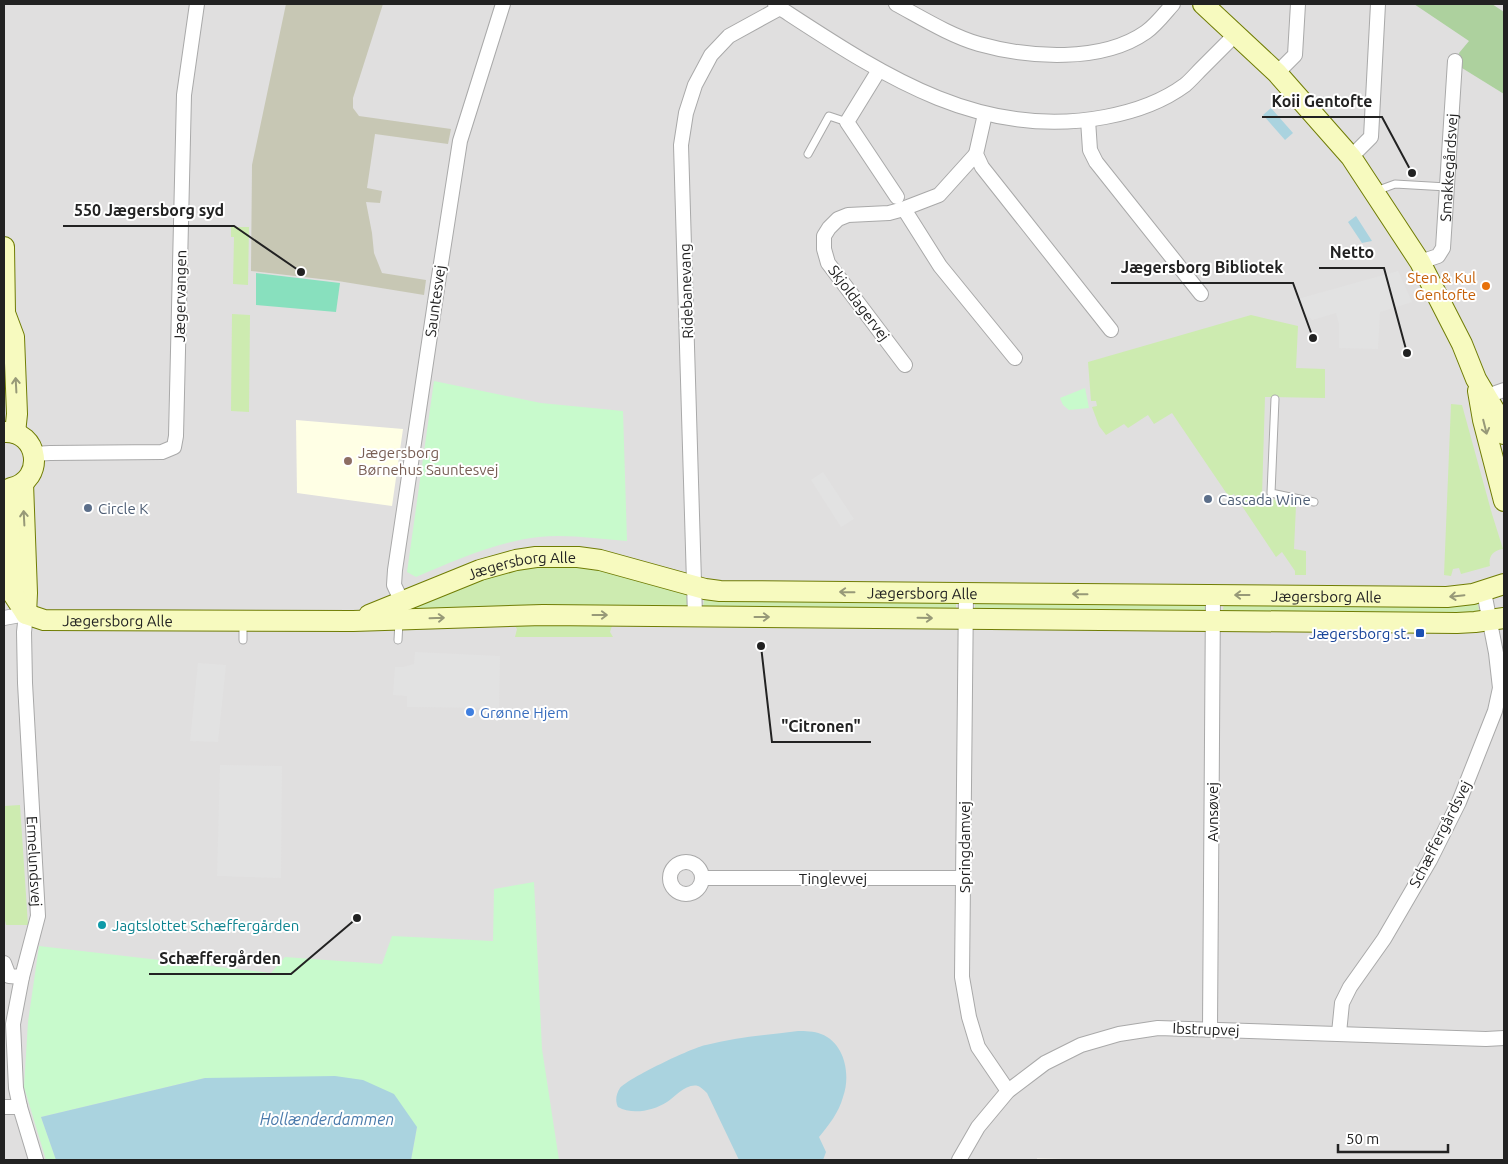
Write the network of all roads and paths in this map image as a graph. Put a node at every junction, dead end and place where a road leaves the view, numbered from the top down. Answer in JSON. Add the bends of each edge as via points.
{"nodes":[{"id":1,"x":197,"y":4,"type":"edge"},
{"id":2,"x":503,"y":4,"type":"edge"},
{"id":3,"x":896,"y":4,"type":"edge"},
{"id":4,"x":1173,"y":4,"type":"edge"},
{"id":5,"x":1202,"y":4,"type":"edge"},
{"id":6,"x":1298,"y":4,"type":"edge"},
{"id":7,"x":1378,"y":4,"type":"edge"},
{"id":8,"x":778,"y":6,"type":"edge"},
{"id":9,"x":1236,"y":34,"type":"junction"},
{"id":10,"x":1454,"y":60,"type":"dead end"},
{"id":11,"x":879,"y":70,"type":"junction"},
{"id":12,"x":1277,"y":73,"type":"junction"},
{"id":13,"x":985,"y":114,"type":"junction"},
{"id":14,"x":1088,"y":120,"type":"junction"},
{"id":15,"x":846,"y":122,"type":"junction"},
{"id":16,"x":808,"y":154,"type":"dead end"},
{"id":17,"x":976,"y":154,"type":"junction"},
{"id":18,"x":1351,"y":157,"type":"junction"},
{"id":19,"x":1447,"y":187,"type":"junction"},
{"id":20,"x":1374,"y":192,"type":"junction"},
{"id":21,"x":897,"y":197,"type":"dead end"},
{"id":22,"x":904,"y":209,"type":"junction"},
{"id":23,"x":4,"y":247,"type":"edge"},
{"id":24,"x":1420,"y":262,"type":"junction"},
{"id":25,"x":1201,"y":294,"type":"dead end"},
{"id":26,"x":4,"y":315,"type":"edge"},
{"id":27,"x":1111,"y":330,"type":"dead end"},
{"id":28,"x":1015,"y":358,"type":"dead end"},
{"id":29,"x":905,"y":364,"type":"dead end"},
{"id":30,"x":1476,"y":379,"type":"junction"},
{"id":31,"x":1495,"y":393,"type":"edge"},
{"id":32,"x":1275,"y":399,"type":"dead end"},
{"id":33,"x":9,"y":433,"type":"edge"},
{"id":34,"x":1504,"y":434,"type":"edge"},
{"id":35,"x":34,"y":454,"type":"junction"},
{"id":36,"x":10,"y":487,"type":"edge"},
{"id":37,"x":1504,"y":501,"type":"edge"},
{"id":38,"x":1314,"y":502,"type":"dead end"},
{"id":39,"x":1504,"y":584,"type":"edge"},
{"id":40,"x":695,"y":586,"type":"junction"},
{"id":41,"x":1484,"y":592,"type":"junction"},
{"id":42,"x":966,"y":593,"type":"junction"},
{"id":43,"x":1214,"y":595,"type":"junction"},
{"id":44,"x":400,"y":611,"type":"junction"},
{"id":45,"x":26,"y":614,"type":"junction"},
{"id":46,"x":695,"y":616,"type":"junction"},
{"id":47,"x":4,"y":618,"type":"edge"},
{"id":48,"x":966,"y":618,"type":"junction"},
{"id":49,"x":1497,"y":619,"type":"edge"},
{"id":50,"x":1213,"y":620,"type":"junction"},
{"id":51,"x":398,"y":640,"type":"dead end"},
{"id":52,"x":702,"y":878,"type":"dead end"},
{"id":53,"x":963,"y":878,"type":"junction"},
{"id":54,"x":4,"y":964,"type":"edge"},
{"id":55,"x":22,"y":977,"type":"junction"},
{"id":56,"x":1210,"y":1029,"type":"junction"},
{"id":57,"x":1339,"y":1033,"type":"junction"},
{"id":58,"x":1504,"y":1038,"type":"edge"},
{"id":59,"x":1008,"y":1091,"type":"junction"},
{"id":60,"x":20,"y":1106,"type":"junction"},
{"id":61,"x":4,"y":1107,"type":"edge"},
{"id":62,"x":36,"y":1160,"type":"edge"},
{"id":63,"x":958,"y":1160,"type":"edge"}],
"edges":[{"from":1,"to":35,"type":"street","name":"Jægervangen","via":[[184,95],[174,447],[162,452]]},
{"from":2,"to":44,"type":"street","name":"Sauntesvej","via":[[460,141],[395,570],[394,585]]},
{"from":3,"to":4,"type":"street","via":[[978,44],[1059,55],[1098,52],[1127,43],[1148,31]]},
{"from":5,"to":9,"type":"street"},
{"from":6,"to":12,"type":"street","via":[[1295,55]]},
{"from":7,"to":18,"type":"street","via":[[1371,137]]},
{"from":8,"to":11,"type":"street"},
{"from":8,"to":40,"type":"street","name":"Ridebanevang","via":[[728,36],[711,56],[695,85],[681,145]]},
{"from":9,"to":12,"type":"street"},
{"from":9,"to":14,"type":"street","via":[[1185,85],[1163,98],[1122,114]]},
{"from":10,"to":19,"type":"street","name":"Smakkegårdsvej"},
{"from":11,"to":13,"type":"street","via":[[945,102]]},
{"from":11,"to":15,"type":"street"},
{"from":12,"to":18,"type":"street"},
{"from":13,"to":14,"type":"street","via":[[1025,121]]},
{"from":13,"to":17,"type":"street","name":"Skjoldagervej"},
{"from":14,"to":25,"type":"street","via":[[1090,150],[1096,162]]},
{"from":15,"to":16,"type":"lane","via":[[828,116]]},
{"from":15,"to":21,"type":"street"},
{"from":17,"to":22,"type":"street","name":"Skjoldagervej","via":[[939,195]]},
{"from":17,"to":27,"type":"street","via":[[982,168]]},
{"from":18,"to":20,"type":"street"},
{"from":19,"to":20,"type":"lane","via":[[1395,184]]},
{"from":19,"to":24,"type":"street","name":"Smakkegårdsvej","via":[[1443,248],[1438,256]]},
{"from":20,"to":24,"type":"street"},
{"from":22,"to":28,"type":"street","via":[[940,266]]},
{"from":22,"to":29,"type":"street","name":"Skjoldagervej","via":[[889,213],[848,214],[829,228],[824,236],[824,249],[828,263]]},
{"from":23,"to":26,"type":"street"},
{"from":24,"to":30,"type":"street"},
{"from":33,"to":26,"type":"street","one_way":true,"via":[[17,414],[14,337]]},
{"from":30,"to":31,"type":"street"},
{"from":30,"to":37,"type":"street","one_way":true},
{"from":31,"to":34,"type":"street"},
{"from":32,"to":38,"type":"lane","via":[[1272,493]]},
{"from":33,"to":35,"type":"street","via":[[28,442]]},
{"from":35,"to":36,"type":"street","via":[[32,472]]},
{"from":36,"to":45,"type":"street","name":"Ermelundsvej","via":[[27,593]]},
{"from":39,"to":41,"type":"street","name":"Jægersborg Alle"},
{"from":42,"to":40,"type":"street","name":"Jægersborg Alle","one_way":true,"via":[[720,591]]},
{"from":40,"to":44,"type":"street","name":"Jægersborg Alle","via":[[600,560],[536,557],[480,570]]},
{"from":40,"to":46,"type":"street","name":"Ridebanevang"},
{"from":41,"to":43,"type":"street","name":"Jægersborg Alle","one_way":true,"via":[[1447,597]]},
{"from":41,"to":49,"type":"street","name":"Schæffergårdsvej"},
{"from":43,"to":42,"type":"street","name":"Jægersborg Alle","one_way":true},
{"from":42,"to":48,"type":"street","name":"Springdamvej"},
{"from":43,"to":50,"type":"street","name":"Avnsøvej"},
{"from":44,"to":45,"type":"street","name":"Jægersborg Alle","via":[[354,621],[243,630],[39,619]]},
{"from":44,"to":46,"type":"street","name":"Jægersborg Alle","one_way":true},
{"from":44,"to":51,"type":"lane"},
{"from":45,"to":47,"type":"street","name":"Jægersborg Alle"},
{"from":45,"to":55,"type":"street","name":"Ermelundsvej","via":[[25,683],[38,916]]},
{"from":46,"to":48,"type":"street","name":"Jægersborg Alle","one_way":true},
{"from":48,"to":50,"type":"street","name":"Jægersborg Alle"},
{"from":48,"to":53,"type":"street","name":"Springdamvej"},
{"from":49,"to":50,"type":"street","name":"Jægersborg Alle","via":[[1456,623]]},
{"from":49,"to":57,"type":"street","name":"Schæffergårdsvej","via":[[1500,688],[1494,711],[1459,802],[1430,860],[1384,939],[1350,986],[1342,1003]]},
{"from":50,"to":56,"type":"street","name":"Avnsøvej"},
{"from":52,"to":53,"type":"street","name":"Tinglevvej"},
{"from":53,"to":59,"type":"street","name":"Springdamvej","via":[[962,977],[969,1017],[978,1046]]},
{"from":54,"to":55,"type":"street","via":[[9,976]]},
{"from":55,"to":60,"type":"street","name":"Ermelundsvej","via":[[13,1024]]},
{"from":56,"to":57,"type":"street","name":"Ibstrupvej"},
{"from":56,"to":59,"type":"street","name":"Ibstrupvej","via":[[1158,1028],[1119,1034],[1081,1046],[1045,1063]]},
{"from":57,"to":58,"type":"street","name":"Ibstrupvej"},
{"from":59,"to":63,"type":"street","name":"Ibstrupvej","via":[[978,1127]]},
{"from":60,"to":61,"type":"street"},
{"from":60,"to":62,"type":"street","name":"Ermelundsvej"}]}
